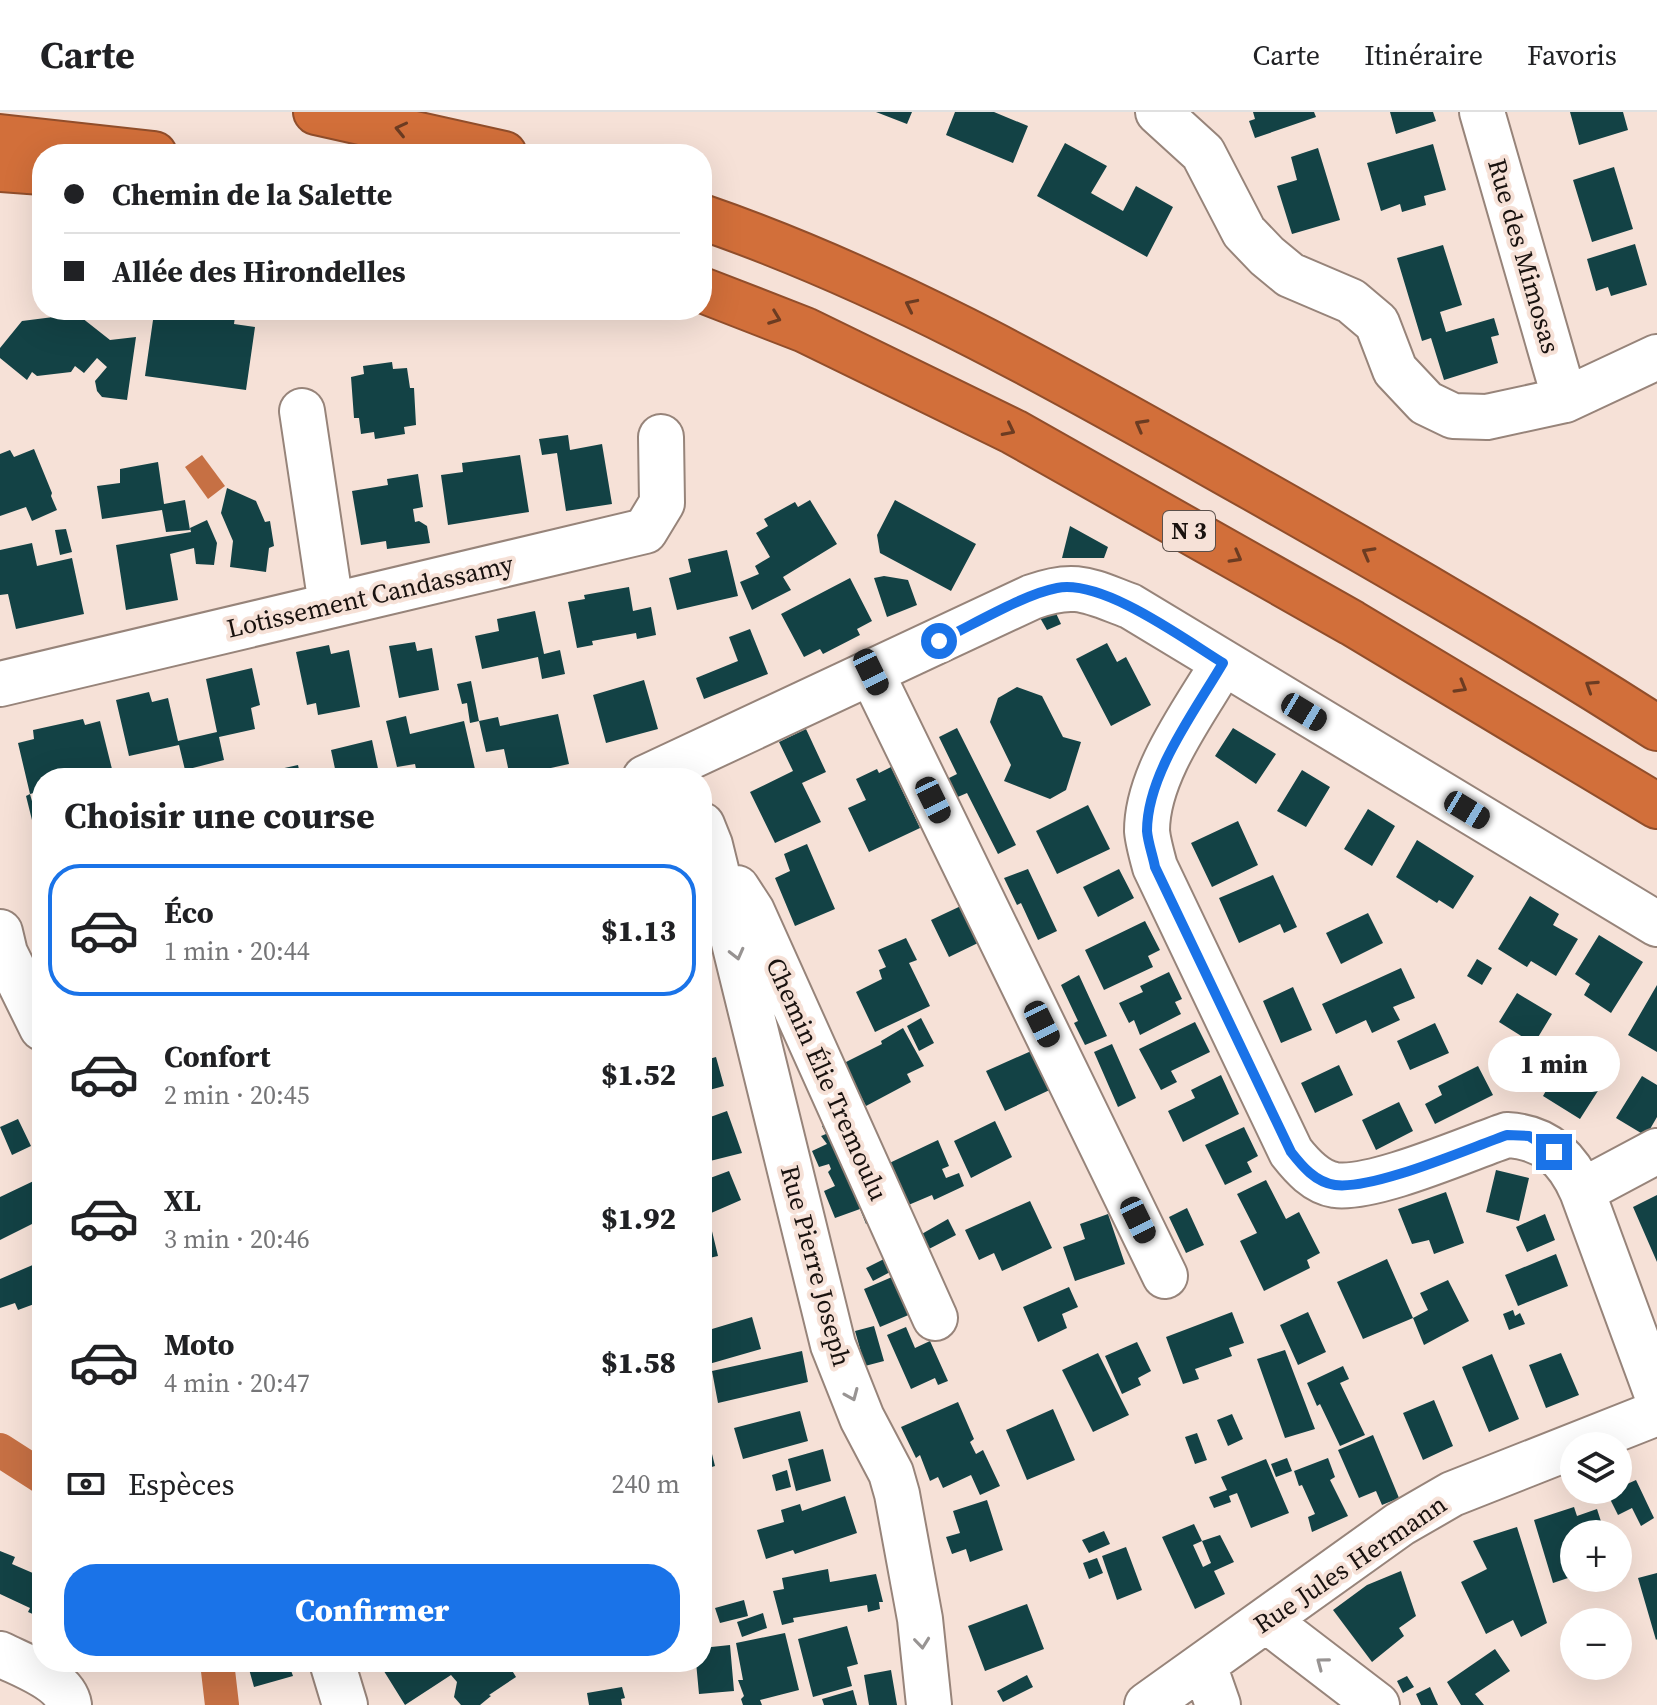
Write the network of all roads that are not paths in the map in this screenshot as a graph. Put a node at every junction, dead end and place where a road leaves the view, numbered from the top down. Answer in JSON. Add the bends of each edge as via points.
{"nodes":[{"id":1,"x":316,"y":112,"type":"edge"},
{"id":2,"x":1158,"y":112,"type":"edge"},
{"id":3,"x":1189,"y":112,"type":"edge"},
{"id":4,"x":1482,"y":112,"type":"edge"},
{"id":5,"x":0,"y":137,"type":"edge"},
{"id":6,"x":63,"y":144,"type":"edge"},
{"id":7,"x":459,"y":144,"type":"edge"},
{"id":8,"x":1203,"y":153,"type":"junction"},
{"id":9,"x":0,"y":169,"type":"edge"},
{"id":10,"x":32,"y":171,"type":"edge"},
{"id":11,"x":712,"y":221,"type":"edge"},
{"id":12,"x":712,"y":294,"type":"edge"},
{"id":13,"x":1657,"y":357,"type":"edge"},
{"id":14,"x":1565,"y":400,"type":"junction"},
{"id":15,"x":302,"y":411,"type":"dead end"},
{"id":16,"x":661,"y":437,"type":"dead end"},
{"id":17,"x":331,"y":605,"type":"junction"},
{"id":18,"x":1223,"y":663,"type":"junction"},
{"id":19,"x":871,"y":672,"type":"junction"},
{"id":20,"x":0,"y":684,"type":"edge"},
{"id":21,"x":1657,"y":728,"type":"edge"},
{"id":22,"x":679,"y":768,"type":"edge"},
{"id":23,"x":1657,"y":806,"type":"edge"},
{"id":24,"x":712,"y":845,"type":"edge"},
{"id":25,"x":712,"y":859,"type":"edge"},
{"id":26,"x":1657,"y":924,"type":"edge"},
{"id":27,"x":12,"y":946,"type":"edge"},
{"id":28,"x":32,"y":1001,"type":"edge"},
{"id":29,"x":1657,"y":1151,"type":"edge"},
{"id":30,"x":1582,"y":1191,"type":"junction"},
{"id":31,"x":1165,"y":1276,"type":"dead end"},
{"id":32,"x":935,"y":1318,"type":"dead end"},
{"id":33,"x":1657,"y":1395,"type":"edge"},
{"id":34,"x":1657,"y":1413,"type":"edge"},
{"id":35,"x":1266,"y":1620,"type":"junction"},
{"id":36,"x":0,"y":1654,"type":"edge"},
{"id":37,"x":1204,"y":1665,"type":"junction"},
{"id":38,"x":32,"y":1671,"type":"edge"},
{"id":39,"x":34,"y":1672,"type":"edge"},
{"id":40,"x":335,"y":1672,"type":"edge"},
{"id":41,"x":69,"y":1705,"type":"edge"},
{"id":42,"x":345,"y":1705,"type":"edge"},
{"id":43,"x":929,"y":1705,"type":"edge"},
{"id":44,"x":1147,"y":1705,"type":"edge"},
{"id":45,"x":1218,"y":1705,"type":"edge"},
{"id":46,"x":1377,"y":1705,"type":"edge"}],
"edges":[{"from":7,"to":1,"type":"highway","one_way":true},
{"from":2,"to":8,"type":"street"},
{"from":3,"to":8,"type":"street"},
{"from":4,"to":14,"type":"street","name":"Rue des Mimosas"},
{"from":5,"to":6,"type":"highway"},
{"from":8,"to":14,"type":"street","via":[[1244,232],[1290,275],[1351,301],[1377,323],[1395,370],[1426,403],[1453,416],[1487,417]]},
{"from":9,"to":10,"type":"highway"},
{"from":21,"to":11,"type":"highway","number":"N 3","one_way":true,"via":[[1387,563],[1046,371],[832,266]]},
{"from":12,"to":23,"type":"highway","number":"N 3","one_way":true,"via":[[805,330],[1014,432],[1352,623]]},
{"from":13,"to":14,"type":"street"},
{"from":15,"to":17,"type":"street"},
{"from":16,"to":17,"type":"street","name":"Lotissement Candassamy","via":[[662,503],[645,531]]},
{"from":17,"to":20,"type":"street","name":"Lotissement Candassamy"},
{"from":18,"to":19,"type":"street","via":[[1130,606],[1086,590],[1059,587]]},
{"from":18,"to":26,"type":"street"},
{"from":18,"to":30,"type":"street","via":[[1162,769],[1150,801],[1147,833],[1155,867],[1291,1152],[1307,1172],[1333,1185],[1369,1184],[1507,1135],[1529,1136],[1574,1172]]},
{"from":19,"to":22,"type":"street"},
{"from":19,"to":31,"type":"street"},
{"from":24,"to":32,"type":"street","name":"Chemin Élie Tremoulu","via":[[752,911]]},
{"from":25,"to":43,"type":"street","name":"Rue Pierre Joseph","one_way":true,"via":[[833,1345],[897,1494]]},
{"from":27,"to":28,"type":"street"},
{"from":29,"to":30,"type":"street"},
{"from":30,"to":33,"type":"street"},
{"from":34,"to":35,"type":"street","name":"Rue Jules Hermann","via":[[1452,1494],[1400,1524]]},
{"from":35,"to":37,"type":"street","name":"Rue Jules Hermann"},
{"from":46,"to":35,"type":"street","one_way":true},
{"from":36,"to":38,"type":"street"},
{"from":37,"to":44,"type":"street","name":"Rue Jules Hermann"},
{"from":37,"to":45,"type":"street"},
{"from":39,"to":41,"type":"street","via":[[54,1683]]},
{"from":40,"to":42,"type":"street"}]}
